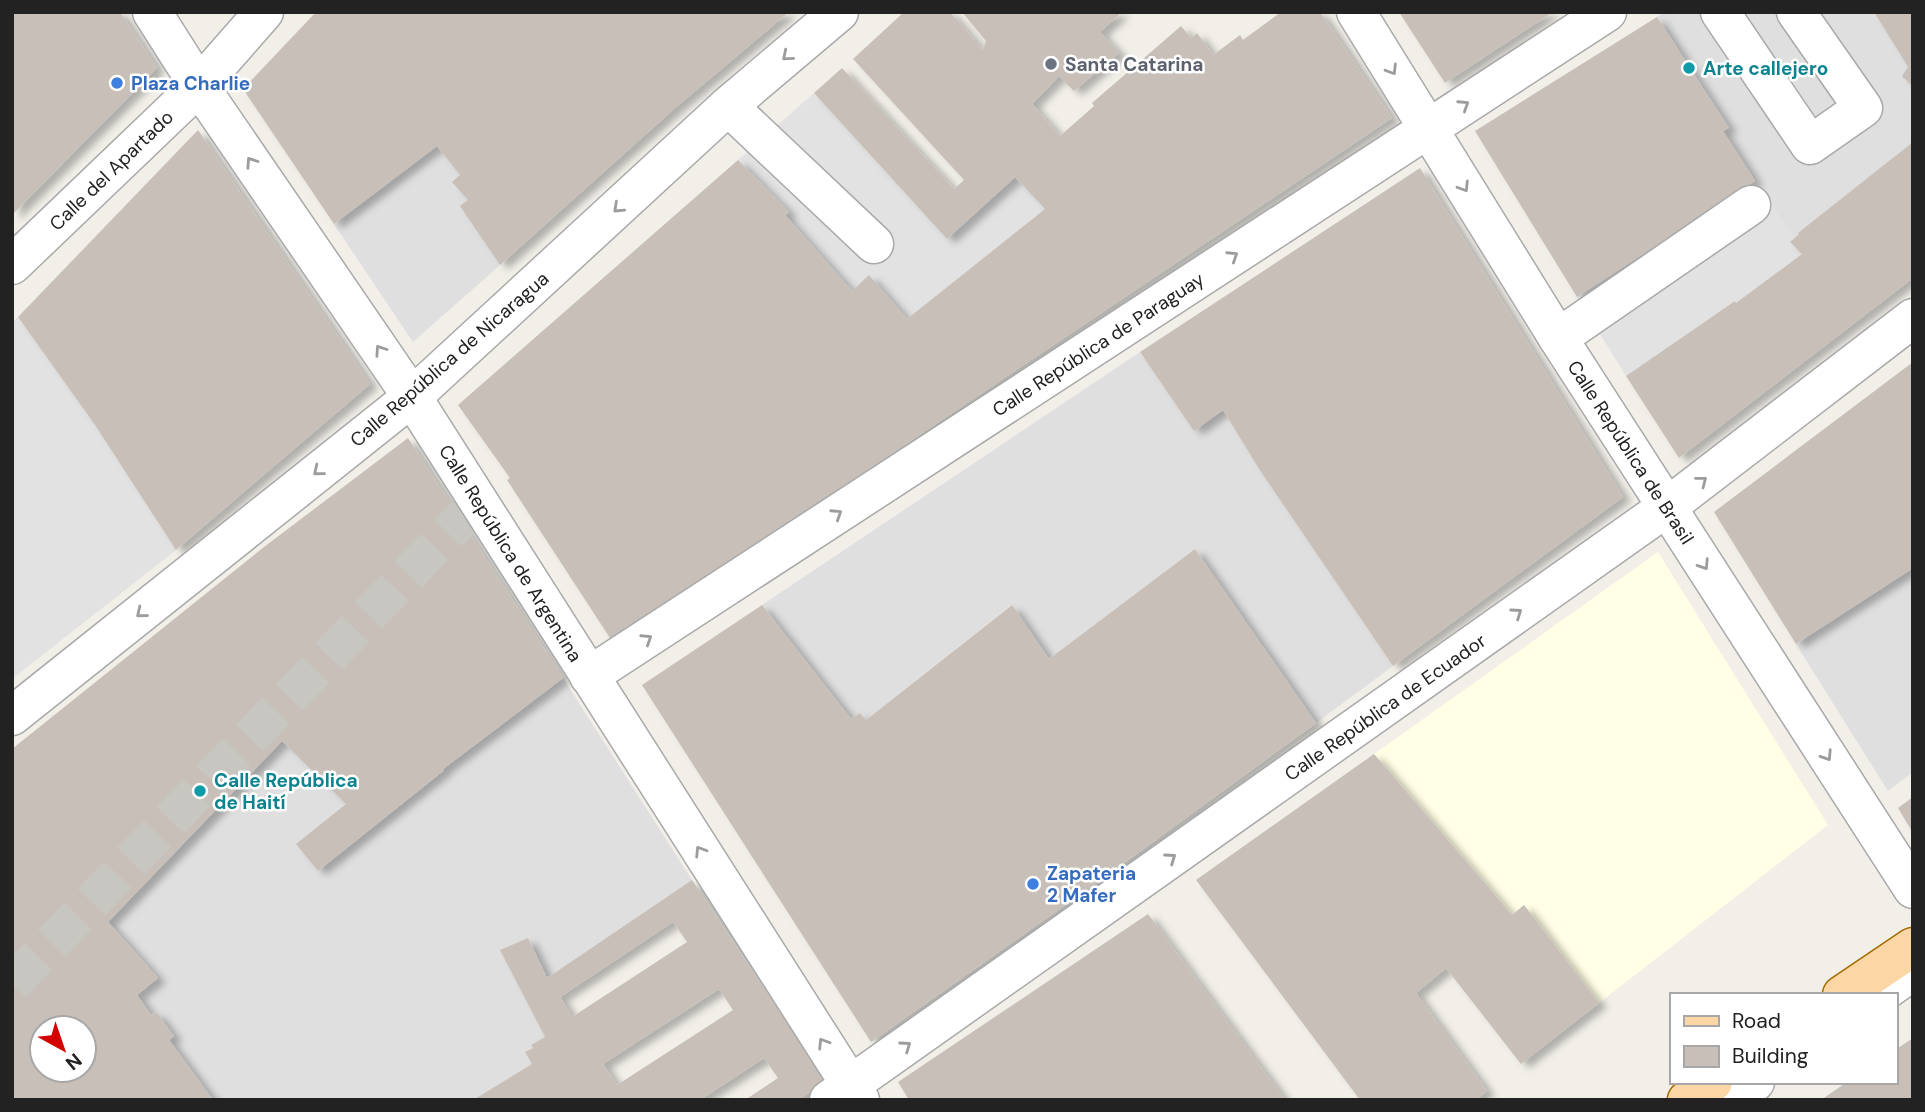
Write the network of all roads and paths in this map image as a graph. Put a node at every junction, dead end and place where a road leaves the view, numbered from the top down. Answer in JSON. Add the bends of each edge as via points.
{"nodes":[{"id":1,"x":152,"y":12,"type":"edge"},
{"id":2,"x":264,"y":12,"type":"edge"},
{"id":3,"x":839,"y":12,"type":"edge"},
{"id":4,"x":1356,"y":12,"type":"edge"},
{"id":5,"x":1607,"y":12,"type":"edge"},
{"id":6,"x":1720,"y":12,"type":"edge"},
{"id":7,"x":1796,"y":12,"type":"edge"},
{"id":8,"x":199,"y":86,"type":"junction"},
{"id":9,"x":728,"y":106,"type":"junction"},
{"id":10,"x":1428,"y":129,"type":"junction"},
{"id":11,"x":1751,"y":205,"type":"dead end"},
{"id":12,"x":874,"y":244,"type":"dead end"},
{"id":13,"x":12,"y":265,"type":"edge"},
{"id":14,"x":1913,"y":318,"type":"edge"},
{"id":15,"x":1558,"y":338,"type":"junction"},
{"id":16,"x":412,"y":397,"type":"junction"},
{"id":17,"x":1667,"y":507,"type":"junction"},
{"id":18,"x":589,"y":676,"type":"junction"},
{"id":19,"x":12,"y":716,"type":"edge"},
{"id":20,"x":1913,"y":889,"type":"edge"},
{"id":21,"x":1913,"y":947,"type":"edge"},
{"id":22,"x":1913,"y":971,"type":"edge"},
{"id":23,"x":1845,"y":993,"type":"edge"},
{"id":24,"x":1882,"y":993,"type":"edge"},
{"id":25,"x":1710,"y":1084,"type":"edge"},
{"id":26,"x":1752,"y":1084,"type":"edge"},
{"id":27,"x":846,"y":1095,"type":"edge"},
{"id":28,"x":1687,"y":1100,"type":"edge"},
{"id":29,"x":1730,"y":1100,"type":"edge"}],
"edges":[{"from":1,"to":8,"type":"street","name":"Calle República de Argentina"},
{"from":2,"to":8,"type":"street","name":"Calle del Apartado"},
{"from":3,"to":9,"type":"street","name":"Calle República de Nicaragua","one_way":true},
{"from":4,"to":10,"type":"street","name":"Calle República de Brasil","one_way":true},
{"from":10,"to":5,"type":"street","name":"Calle República de Paraguay","one_way":true},
{"from":6,"to":7,"type":"street","via":[[1810,145],[1863,108]]},
{"from":8,"to":13,"type":"street","name":"Calle del Apartado"},
{"from":16,"to":8,"type":"street","name":"Calle República de Argentina","one_way":true},
{"from":9,"to":12,"type":"street"},
{"from":9,"to":16,"type":"street","name":"Calle República de Nicaragua","one_way":true},
{"from":10,"to":15,"type":"street","name":"Calle República de Brasil","one_way":true},
{"from":18,"to":10,"type":"street","name":"Calle República de Paraguay","one_way":true},
{"from":11,"to":15,"type":"street"},
{"from":17,"to":14,"type":"street","name":"Calle República de Ecuador","one_way":true},
{"from":15,"to":17,"type":"street","name":"Calle República de Brasil"},
{"from":16,"to":18,"type":"street","name":"Calle República de Argentina"},
{"from":16,"to":19,"type":"street","name":"Calle República de Nicaragua","one_way":true},
{"from":17,"to":20,"type":"street","name":"Calle República de Brasil","one_way":true},
{"from":27,"to":17,"type":"street","name":"Calle República de Ecuador","one_way":true},
{"from":27,"to":18,"type":"street","name":"Calle República de Argentina","one_way":true},
{"from":21,"to":23,"type":"main road"},
{"from":22,"to":24,"type":"street"},
{"from":25,"to":28,"type":"main road"},
{"from":26,"to":29,"type":"street"}]}
